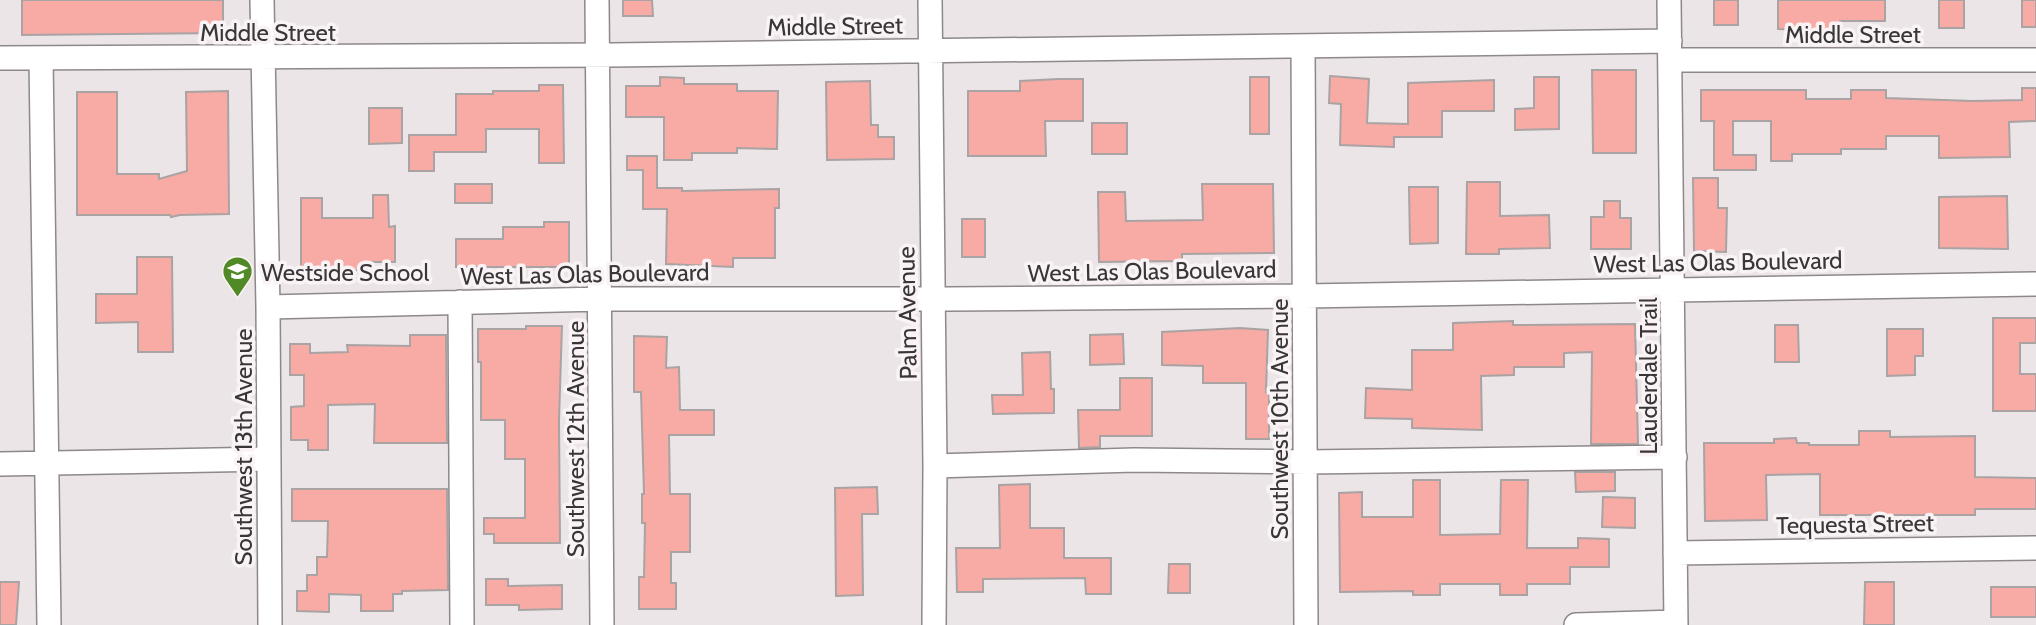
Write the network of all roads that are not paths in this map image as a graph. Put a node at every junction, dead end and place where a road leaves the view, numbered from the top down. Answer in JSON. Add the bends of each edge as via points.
{"nodes":[{"id":1,"x":262,"y":0,"type":"edge"},
{"id":2,"x":597,"y":0,"type":"edge"},
{"id":3,"x":930,"y":0,"type":"edge"},
{"id":4,"x":1669,"y":0,"type":"edge"},
{"id":5,"x":1303,"y":46,"type":"junction"},
{"id":6,"x":931,"y":51,"type":"junction"},
{"id":7,"x":1670,"y":51,"type":"junction"},
{"id":8,"x":598,"y":55,"type":"junction"},
{"id":9,"x":0,"y":58,"type":"edge"},
{"id":10,"x":41,"y":58,"type":"junction"},
{"id":11,"x":263,"y":59,"type":"junction"},
{"id":12,"x":2036,"y":60,"type":"edge"},
{"id":13,"x":2036,"y":284,"type":"edge"},
{"id":14,"x":1674,"y":289,"type":"junction"},
{"id":15,"x":1305,"y":296,"type":"junction"},
{"id":16,"x":600,"y":299,"type":"junction"},
{"id":17,"x":933,"y":299,"type":"junction"},
{"id":18,"x":460,"y":302,"type":"junction"},
{"id":19,"x":268,"y":307,"type":"junction"},
{"id":20,"x":1675,"y":457,"type":"junction"},
{"id":21,"x":269,"y":459,"type":"junction"},
{"id":22,"x":1307,"y":462,"type":"junction"},
{"id":23,"x":47,"y":463,"type":"junction"},
{"id":24,"x":0,"y":464,"type":"edge"},
{"id":25,"x":935,"y":466,"type":"junction"},
{"id":26,"x":2036,"y":548,"type":"edge"},
{"id":27,"x":1675,"y":553,"type":"junction"},
{"id":28,"x":1676,"y":624,"type":"edge"},
{"id":29,"x":49,"y":625,"type":"edge"},
{"id":30,"x":270,"y":625,"type":"edge"},
{"id":31,"x":462,"y":625,"type":"edge"},
{"id":32,"x":602,"y":625,"type":"edge"},
{"id":33,"x":934,"y":625,"type":"edge"},
{"id":34,"x":1306,"y":625,"type":"edge"},
{"id":35,"x":1576,"y":625,"type":"edge"}],
"edges":[{"from":1,"to":11,"type":"street","name":"Southwest 13th Avenue"},
{"from":2,"to":8,"type":"street","name":"Southwest 12th Avenue"},
{"from":3,"to":6,"type":"street","name":"Palm Avenue"},
{"from":4,"to":7,"type":"street","name":"Lauderdale Trail"},
{"from":5,"to":6,"type":"street","name":"Middle Street"},
{"from":5,"to":7,"type":"street","name":"Middle Street"},
{"from":5,"to":15,"type":"street","name":"Southwest 10th Avenue"},
{"from":6,"to":8,"type":"street","name":"Middle Street"},
{"from":6,"to":17,"type":"street","name":"Palm Avenue"},
{"from":7,"to":12,"type":"street","name":"Middle Street"},
{"from":7,"to":14,"type":"street","name":"Lauderdale Trail"},
{"from":8,"to":11,"type":"street","name":"Middle Street"},
{"from":8,"to":16,"type":"street","name":"Southwest 12th Avenue"},
{"from":9,"to":10,"type":"street","name":"Middle Street"},
{"from":10,"to":11,"type":"street","name":"Middle Street"},
{"from":10,"to":23,"type":"street"},
{"from":11,"to":19,"type":"street","name":"Southwest 13th Avenue"},
{"from":13,"to":14,"type":"street","name":"West Las Olas Boulevard"},
{"from":14,"to":15,"type":"street","name":"West Las Olas Boulevard"},
{"from":14,"to":20,"type":"street","name":"Lauderdale Trail"},
{"from":15,"to":17,"type":"street","name":"West Las Olas Boulevard"},
{"from":15,"to":22,"type":"street","name":"Southwest 10th Avenue"},
{"from":16,"to":17,"type":"street","name":"West Las Olas Boulevard"},
{"from":16,"to":18,"type":"street","name":"West Las Olas Boulevard"},
{"from":16,"to":32,"type":"street","name":"Southwest 12th Avenue"},
{"from":17,"to":25,"type":"street","name":"Palm Avenue"},
{"from":18,"to":19,"type":"street","name":"West Las Olas Boulevard"},
{"from":18,"to":31,"type":"street"},
{"from":19,"to":21,"type":"street","name":"Southwest 13th Avenue"},
{"from":20,"to":22,"type":"street"},
{"from":20,"to":27,"type":"street","name":"Lauderdale Trail"},
{"from":21,"to":23,"type":"street"},
{"from":21,"to":30,"type":"street","name":"Southwest 13th Avenue"},
{"from":22,"to":25,"type":"street","via":[[1134,460]]},
{"from":22,"to":34,"type":"street","name":"Southwest 10th Avenue"},
{"from":23,"to":24,"type":"street"},
{"from":23,"to":29,"type":"street"},
{"from":25,"to":33,"type":"street","name":"Palm Avenue"},
{"from":26,"to":27,"type":"street","name":"Tequesta Street"},
{"from":27,"to":28,"type":"street","name":"Lauderdale Trail"},
{"from":28,"to":35,"type":"street"}]}
